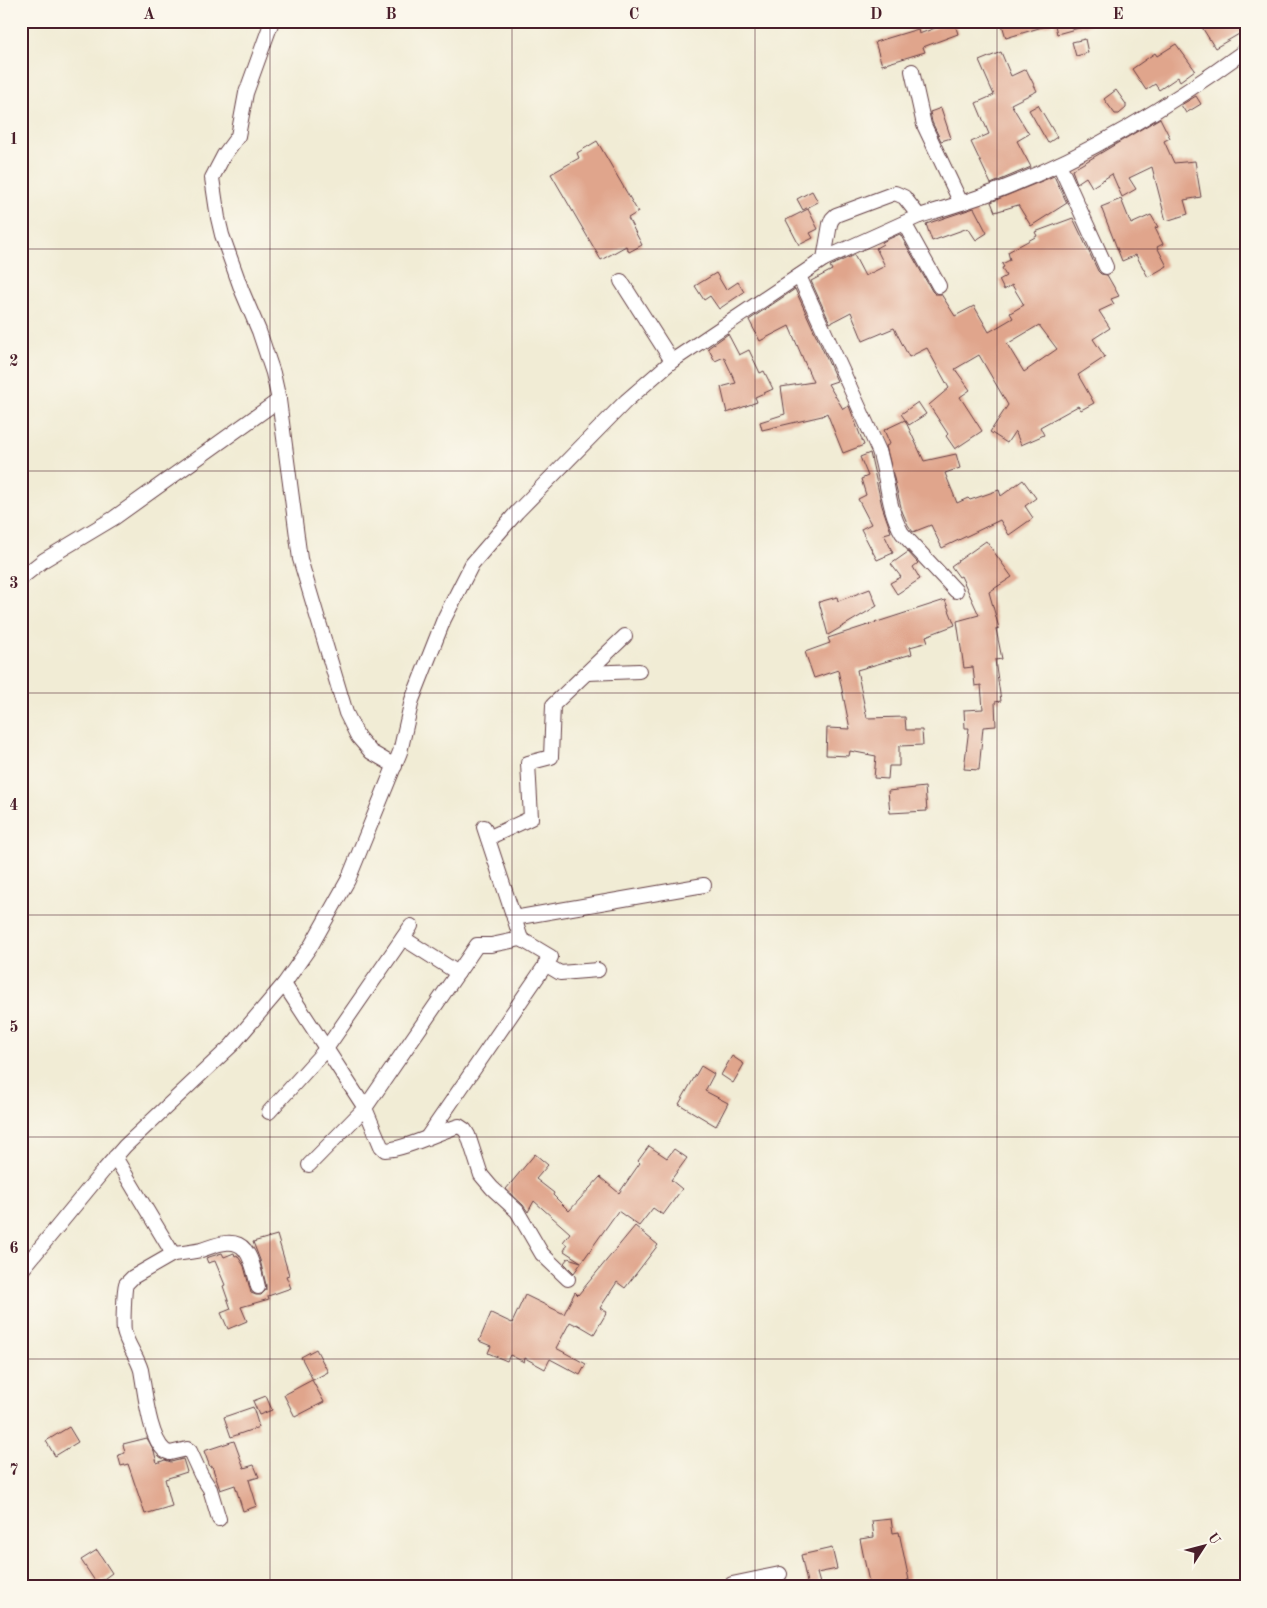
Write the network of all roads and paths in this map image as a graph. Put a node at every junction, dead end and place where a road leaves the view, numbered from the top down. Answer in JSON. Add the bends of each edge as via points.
{"nodes":[{"id":1,"x":272,"y":21,"type":"edge"},
{"id":2,"x":1246,"y":50,"type":"edge"},
{"id":3,"x":912,"y":71,"type":"dead end"},
{"id":4,"x":1059,"y":164,"type":"junction"},
{"id":5,"x":961,"y":203,"type":"junction"},
{"id":6,"x":919,"y":216,"type":"junction"},
{"id":7,"x":904,"y":223,"type":"junction"},
{"id":8,"x":824,"y":260,"type":"junction"},
{"id":9,"x":1106,"y":267,"type":"dead end"},
{"id":10,"x":799,"y":276,"type":"junction"},
{"id":11,"x":621,"y":281,"type":"dead end"},
{"id":12,"x":939,"y":286,"type":"dead end"},
{"id":13,"x":672,"y":361,"type":"junction"},
{"id":14,"x":279,"y":400,"type":"junction"},
{"id":15,"x":21,"y":578,"type":"edge"},
{"id":16,"x":956,"y":591,"type":"dead end"},
{"id":17,"x":625,"y":636,"type":"dead end"},
{"id":18,"x":639,"y":671,"type":"dead end"},
{"id":19,"x":587,"y":673,"type":"junction"},
{"id":20,"x":395,"y":766,"type":"junction"},
{"id":21,"x":704,"y":885,"type":"dead end"},
{"id":22,"x":514,"y":918,"type":"junction"},
{"id":23,"x":521,"y":939,"type":"junction"},
{"id":24,"x":546,"y":964,"type":"junction"},
{"id":25,"x":598,"y":970,"type":"dead end"},
{"id":26,"x":458,"y":973,"type":"junction"},
{"id":27,"x":284,"y":984,"type":"junction"},
{"id":28,"x":326,"y":1048,"type":"junction"},
{"id":29,"x":365,"y":1108,"type":"junction"},
{"id":30,"x":269,"y":1112,"type":"dead end"},
{"id":31,"x":428,"y":1136,"type":"junction"},
{"id":32,"x":115,"y":1157,"type":"junction"},
{"id":33,"x":309,"y":1165,"type":"dead end"},
{"id":34,"x":173,"y":1254,"type":"junction"},
{"id":35,"x":21,"y":1271,"type":"edge"},
{"id":36,"x":568,"y":1279,"type":"dead end"},
{"id":37,"x":258,"y":1287,"type":"dead end"},
{"id":38,"x":219,"y":1519,"type":"dead end"},
{"id":39,"x":780,"y":1574,"type":"dead end"},
{"id":40,"x":729,"y":1587,"type":"edge"}],
"edges":[{"from":1,"to":14,"type":"street","via":[[246,93],[238,136],[212,178],[222,236],[259,331]]},
{"from":2,"to":4,"type":"street","via":[[1128,129]]},
{"from":3,"to":5,"type":"street","via":[[924,125]]},
{"from":4,"to":5,"type":"street"},
{"from":4,"to":9,"type":"street"},
{"from":5,"to":6,"type":"street"},
{"from":6,"to":7,"type":"street"},
{"from":6,"to":8,"type":"street","via":[[904,197],[895,193],[836,215],[830,224]]},
{"from":7,"to":8,"type":"street"},
{"from":7,"to":12,"type":"street"},
{"from":8,"to":10,"type":"street"},
{"from":10,"to":13,"type":"street"},
{"from":10,"to":16,"type":"street","via":[[879,451],[896,522],[902,533]]},
{"from":11,"to":13,"type":"street"},
{"from":13,"to":20,"type":"street","via":[[626,400],[516,512],[472,564],[444,619],[412,700]]},
{"from":14,"to":15,"type":"street","via":[[114,518],[44,560]]},
{"from":14,"to":20,"type":"street","via":[[300,559],[346,713],[358,737],[371,752]]},
{"from":17,"to":19,"type":"street"},
{"from":18,"to":19,"type":"street"},
{"from":19,"to":22,"type":"street","via":[[553,705],[551,757],[528,763],[531,818],[486,832]]},
{"from":20,"to":27,"type":"street","via":[[348,880],[312,944]]},
{"from":21,"to":22,"type":"street"},
{"from":22,"to":23,"type":"street"},
{"from":23,"to":24,"type":"street","via":[[551,956]]},
{"from":23,"to":26,"type":"street","via":[[477,945]]},
{"from":24,"to":25,"type":"street","via":[[560,973]]},
{"from":24,"to":31,"type":"street"},
{"from":26,"to":28,"type":"street","via":[[407,932]]},
{"from":26,"to":29,"type":"street"},
{"from":27,"to":28,"type":"street"},
{"from":27,"to":32,"type":"street","via":[[232,1045]]},
{"from":28,"to":29,"type":"street"},
{"from":28,"to":30,"type":"street"},
{"from":29,"to":31,"type":"street","via":[[385,1150]]},
{"from":29,"to":33,"type":"street"},
{"from":31,"to":36,"type":"street","via":[[459,1126],[465,1130],[481,1175],[517,1211],[542,1254]]},
{"from":32,"to":34,"type":"street"},
{"from":32,"to":35,"type":"street"},
{"from":34,"to":37,"type":"street","via":[[219,1244],[241,1246],[248,1255]]},
{"from":34,"to":38,"type":"street","via":[[126,1284],[124,1330],[140,1370],[157,1442],[165,1452],[190,1451],[210,1489]]},
{"from":39,"to":40,"type":"street"}]}
